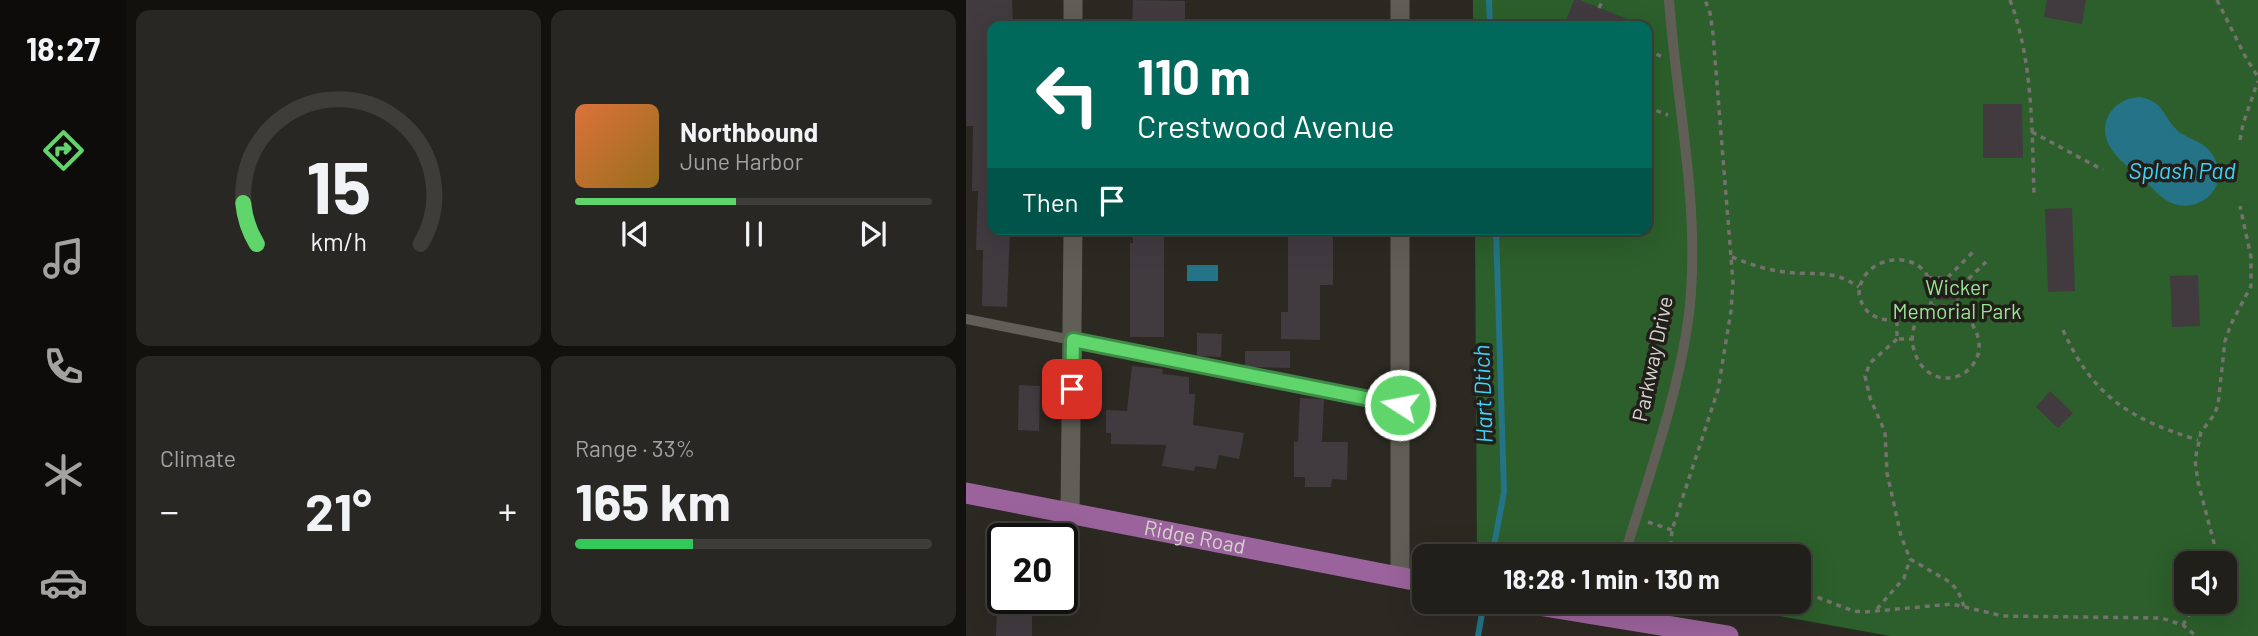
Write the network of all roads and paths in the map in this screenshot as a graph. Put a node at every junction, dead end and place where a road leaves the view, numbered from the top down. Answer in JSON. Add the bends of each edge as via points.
{"nodes":[{"id":1,"x":1073,"y":0,"type":"edge"},
{"id":2,"x":1400,"y":0,"type":"edge"},
{"id":3,"x":1603,"y":0,"type":"edge"},
{"id":4,"x":1669,"y":0,"type":"edge"},
{"id":5,"x":1705,"y":0,"type":"edge"},
{"id":6,"x":2010,"y":0,"type":"edge"},
{"id":7,"x":2217,"y":0,"type":"edge"},
{"id":8,"x":1600,"y":8,"type":"dead end"},
{"id":9,"x":1073,"y":21,"type":"edge"},
{"id":10,"x":1400,"y":21,"type":"edge"},
{"id":11,"x":2258,"y":79,"type":"edge"},
{"id":12,"x":1652,"y":109,"type":"edge"},
{"id":13,"x":1682,"y":120,"type":"junction"},
{"id":14,"x":2032,"y":132,"type":"junction"},
{"id":15,"x":2240,"y":140,"type":"dead end"},
{"id":16,"x":2103,"y":170,"type":"dead end"},
{"id":17,"x":2034,"y":195,"type":"dead end"},
{"id":18,"x":2240,"y":206,"type":"dead end"},
{"id":19,"x":1073,"y":235,"type":"edge"},
{"id":20,"x":1400,"y":235,"type":"edge"},
{"id":21,"x":1974,"y":251,"type":"dead end"},
{"id":22,"x":1732,"y":257,"type":"junction"},
{"id":23,"x":1986,"y":262,"type":"dead end"},
{"id":24,"x":1928,"y":278,"type":"junction"},
{"id":25,"x":1859,"y":287,"type":"junction"},
{"id":26,"x":1930,"y":306,"type":"junction"},
{"id":27,"x":1957,"y":306,"type":"junction"},
{"id":28,"x":966,"y":319,"type":"edge"},
{"id":29,"x":1917,"y":320,"type":"junction"},
{"id":30,"x":1896,"y":321,"type":"junction"},
{"id":31,"x":2063,"y":330,"type":"dead end"},
{"id":32,"x":1073,"y":340,"type":"junction"},
{"id":33,"x":1896,"y":340,"type":"junction"},
{"id":34,"x":1913,"y":340,"type":"junction"},
{"id":35,"x":1400,"y":405,"type":"junction"},
{"id":36,"x":2198,"y":440,"type":"junction"},
{"id":37,"x":966,"y":493,"type":"edge"},
{"id":38,"x":1070,"y":513,"type":"junction"},
{"id":39,"x":1636,"y":518,"type":"junction"},
{"id":40,"x":1672,"y":530,"type":"junction"},
{"id":41,"x":1628,"y":544,"type":"edge"},
{"id":42,"x":1671,"y":544,"type":"edge"},
{"id":43,"x":2214,"y":551,"type":"edge"},
{"id":44,"x":1910,"y":559,"type":"junction"},
{"id":45,"x":1400,"y":578,"type":"junction"},
{"id":46,"x":1412,"y":580,"type":"edge"},
{"id":47,"x":1811,"y":595,"type":"edge"},
{"id":48,"x":1965,"y":606,"type":"junction"},
{"id":49,"x":1876,"y":610,"type":"junction"},
{"id":50,"x":1621,"y":614,"type":"edge"},
{"id":51,"x":2189,"y":614,"type":"edge"},
{"id":52,"x":2183,"y":625,"type":"junction"},
{"id":53,"x":1661,"y":630,"type":"edge"},
{"id":54,"x":1728,"y":636,"type":"edge"},
{"id":55,"x":2196,"y":636,"type":"edge"}],
"edges":[{"from":1,"to":9,"type":"street"},
{"from":2,"to":10,"type":"street"},
{"from":3,"to":8,"type":"path"},
{"from":4,"to":13,"type":"lane","name":"Parkway Drive"},
{"from":5,"to":22,"type":"path","via":[[1713,34]]},
{"from":6,"to":14,"type":"path","via":[[2021,37]]},
{"from":7,"to":11,"type":"path"},
{"from":11,"to":15,"type":"path"},
{"from":12,"to":13,"type":"path"},
{"from":13,"to":39,"type":"lane","name":"Parkway Drive","via":[[1693,253],[1691,295],[1673,389]]},
{"from":14,"to":16,"type":"path"},
{"from":14,"to":17,"type":"path"},
{"from":18,"to":36,"type":"path","via":[[2251,257],[2251,286],[2225,341],[2218,405]]},
{"from":19,"to":32,"type":"street"},
{"from":20,"to":35,"type":"street"},
{"from":21,"to":24,"type":"path","via":[[1947,278]]},
{"from":22,"to":25,"type":"path","via":[[1780,272],[1829,273]]},
{"from":22,"to":40,"type":"path","via":[[1731,311],[1718,390]]},
{"from":23,"to":27,"type":"path","via":[[1958,289]]},
{"from":24,"to":25,"type":"path","via":[[1908,261],[1886,261],[1864,273]]},
{"from":24,"to":26,"type":"path"},
{"from":25,"to":30,"type":"path","via":[[1867,311],[1880,320]]},
{"from":26,"to":27,"type":"path"},
{"from":26,"to":29,"type":"path"},
{"from":27,"to":34,"type":"path","via":[[1977,333],[1978,353],[1968,370],[1950,378],[1933,375],[1917,359]]},
{"from":28,"to":32,"type":"lane"},
{"from":29,"to":30,"type":"path"},
{"from":29,"to":34,"type":"path"},
{"from":30,"to":33,"type":"path"},
{"from":31,"to":36,"type":"path","via":[[2082,367],[2115,403],[2152,424]]},
{"from":32,"to":35,"type":"lane"},
{"from":32,"to":38,"type":"street"},
{"from":33,"to":34,"type":"path"},
{"from":33,"to":44,"type":"path","via":[[1870,363],[1864,376],[1885,432],[1889,487]]},
{"from":35,"to":45,"type":"street"},
{"from":36,"to":43,"type":"path","via":[[2198,482]]},
{"from":37,"to":38,"type":"main road","name":"Ridge Road"},
{"from":38,"to":45,"type":"main road","name":"Ridge Road"},
{"from":39,"to":40,"type":"path"},
{"from":39,"to":41,"type":"lane","name":"Parkway Drive"},
{"from":40,"to":42,"type":"path"},
{"from":44,"to":48,"type":"path","via":[[1950,582]]},
{"from":44,"to":49,"type":"path","via":[[1903,578]]},
{"from":45,"to":46,"type":"main road","name":"Ridge Road"},
{"from":47,"to":49,"type":"path","via":[[1853,611]]},
{"from":48,"to":49,"type":"path"},
{"from":48,"to":52,"type":"path","via":[[2003,616],[2161,618]]},
{"from":50,"to":53,"type":"main road"},
{"from":51,"to":52,"type":"path"},
{"from":52,"to":55,"type":"path"},
{"from":53,"to":54,"type":"main road"}]}
